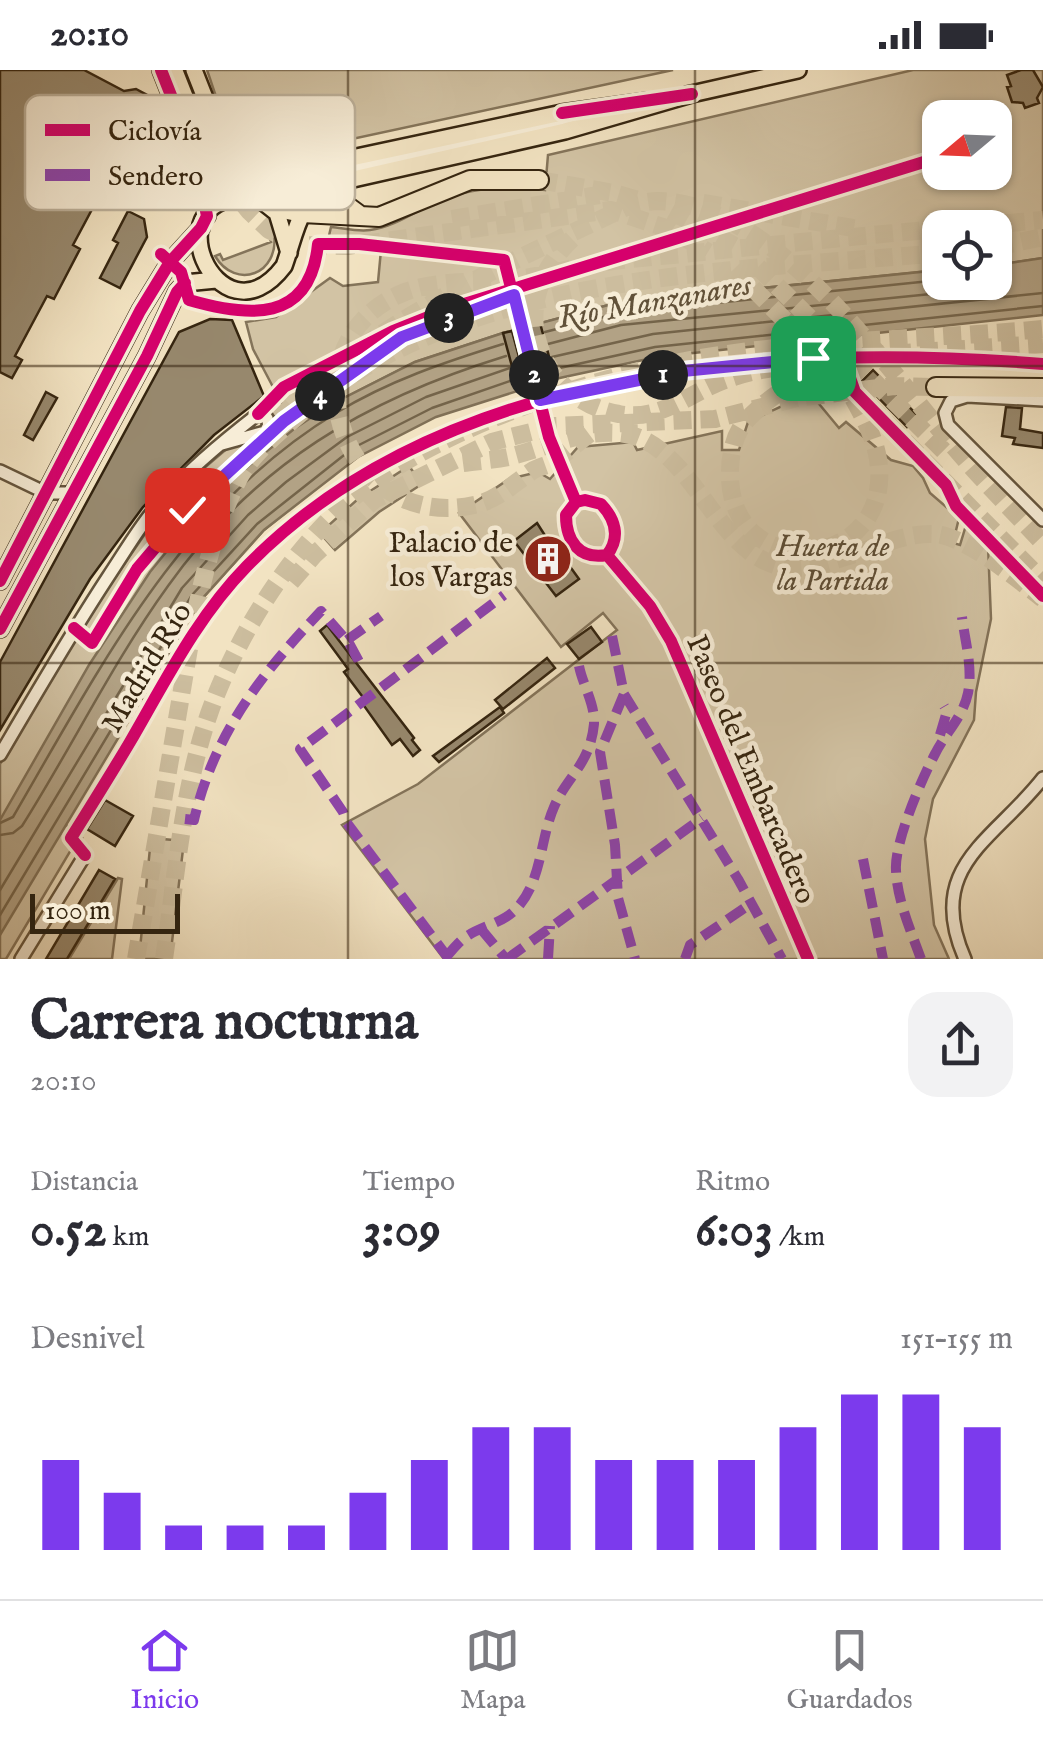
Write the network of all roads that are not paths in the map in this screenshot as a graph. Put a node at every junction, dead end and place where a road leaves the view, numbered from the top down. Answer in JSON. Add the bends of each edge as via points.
{"nodes":[{"id":1,"x":161,"y":70,"type":"edge"},
{"id":2,"x":173,"y":70,"type":"edge"},
{"id":3,"x":183,"y":70,"type":"edge"},
{"id":4,"x":194,"y":70,"type":"edge"},
{"id":5,"x":798,"y":70,"type":"edge"},
{"id":6,"x":171,"y":95,"type":"edge"},
{"id":7,"x":183,"y":95,"type":"edge"},
{"id":8,"x":193,"y":95,"type":"edge"},
{"id":9,"x":204,"y":95,"type":"edge"},
{"id":10,"x":355,"y":170,"type":"tunnel mouth"},
{"id":11,"x":539,"y":180,"type":"tunnel mouth"},
{"id":12,"x":202,"y":210,"type":"edge"},
{"id":13,"x":218,"y":210,"type":"edge"},
{"id":14,"x":273,"y":210,"type":"tunnel mouth"},
{"id":15,"x":295,"y":210,"type":"edge"},
{"id":16,"x":353,"y":210,"type":"edge"},
{"id":17,"x":302,"y":212,"type":"junction"},
{"id":18,"x":363,"y":217,"type":"junction"},
{"id":19,"x":204,"y":222,"type":"junction"},
{"id":20,"x":289,"y":253,"type":"junction"},
{"id":21,"x":216,"y":280,"type":"junction"},
{"id":22,"x":514,"y":295,"type":"dead end"},
{"id":23,"x":936,"y":387,"type":"tunnel mouth"},
{"id":24,"x":1043,"y":388,"type":"edge"},
{"id":25,"x":1043,"y":400,"type":"edge"},
{"id":26,"x":222,"y":444,"type":"dead end"},
{"id":27,"x":0,"y":471,"type":"edge"},
{"id":28,"x":46,"y":493,"type":"junction"},
{"id":29,"x":72,"y":493,"type":"junction"},
{"id":30,"x":576,"y":502,"type":"junction"},
{"id":31,"x":1043,"y":520,"type":"edge"},
{"id":32,"x":607,"y":555,"type":"junction"},
{"id":33,"x":0,"y":581,"type":"edge"},
{"id":34,"x":0,"y":629,"type":"edge"},
{"id":35,"x":0,"y":755,"type":"edge"},
{"id":36,"x":1043,"y":778,"type":"edge"},
{"id":37,"x":84,"y":855,"type":"dead end"},
{"id":38,"x":21,"y":959,"type":"edge"},
{"id":39,"x":808,"y":959,"type":"edge"},
{"id":40,"x":964,"y":959,"type":"edge"}],
"edges":[{"from":1,"to":6,"type":"main road"},
{"from":2,"to":7,"type":"highway"},
{"from":3,"to":8,"type":"highway"},
{"from":4,"to":9,"type":"main road"},
{"from":5,"to":10,"type":"main road","via":[[562,113]]},
{"from":11,"to":18,"type":"highway","via":[[470,180],[395,213]]},
{"from":12,"to":19,"type":"main road"},
{"from":13,"to":19,"type":"main road"},
{"from":14,"to":20,"type":"main road"},
{"from":15,"to":17,"type":"highway"},
{"from":16,"to":18,"type":"highway"},
{"from":17,"to":18,"type":"highway"},
{"from":17,"to":20,"type":"main road"},
{"from":19,"to":21,"type":"main road","via":[[199,251]]},
{"from":19,"to":28,"type":"main road","via":[[140,311]]},
{"from":20,"to":21,"type":"main road","via":[[265,284],[236,288]]},
{"from":21,"to":29,"type":"main road","via":[[185,282],[176,292]]},
{"from":22,"to":30,"type":"street","via":[[549,437]]},
{"from":23,"to":24,"type":"highway"},
{"from":25,"to":31,"type":"street","via":[[955,398],[946,408],[948,425]]},
{"from":26,"to":35,"type":"street","via":[[166,494],[138,531]]},
{"from":27,"to":28,"type":"street"},
{"from":28,"to":29,"type":"street"},
{"from":28,"to":33,"type":"main road"},
{"from":29,"to":34,"type":"main road"},
{"from":30,"to":32,"type":"street","via":[[601,504],[614,521]]},
{"from":30,"to":32,"type":"street","via":[[566,515],[569,539],[590,556]]},
{"from":32,"to":39,"type":"street","name":"Paseo del Embarcadero","via":[[671,642]]},
{"from":36,"to":40,"type":"street","via":[[962,870],[950,898],[951,925]]},
{"from":37,"to":38,"type":"street"}]}
